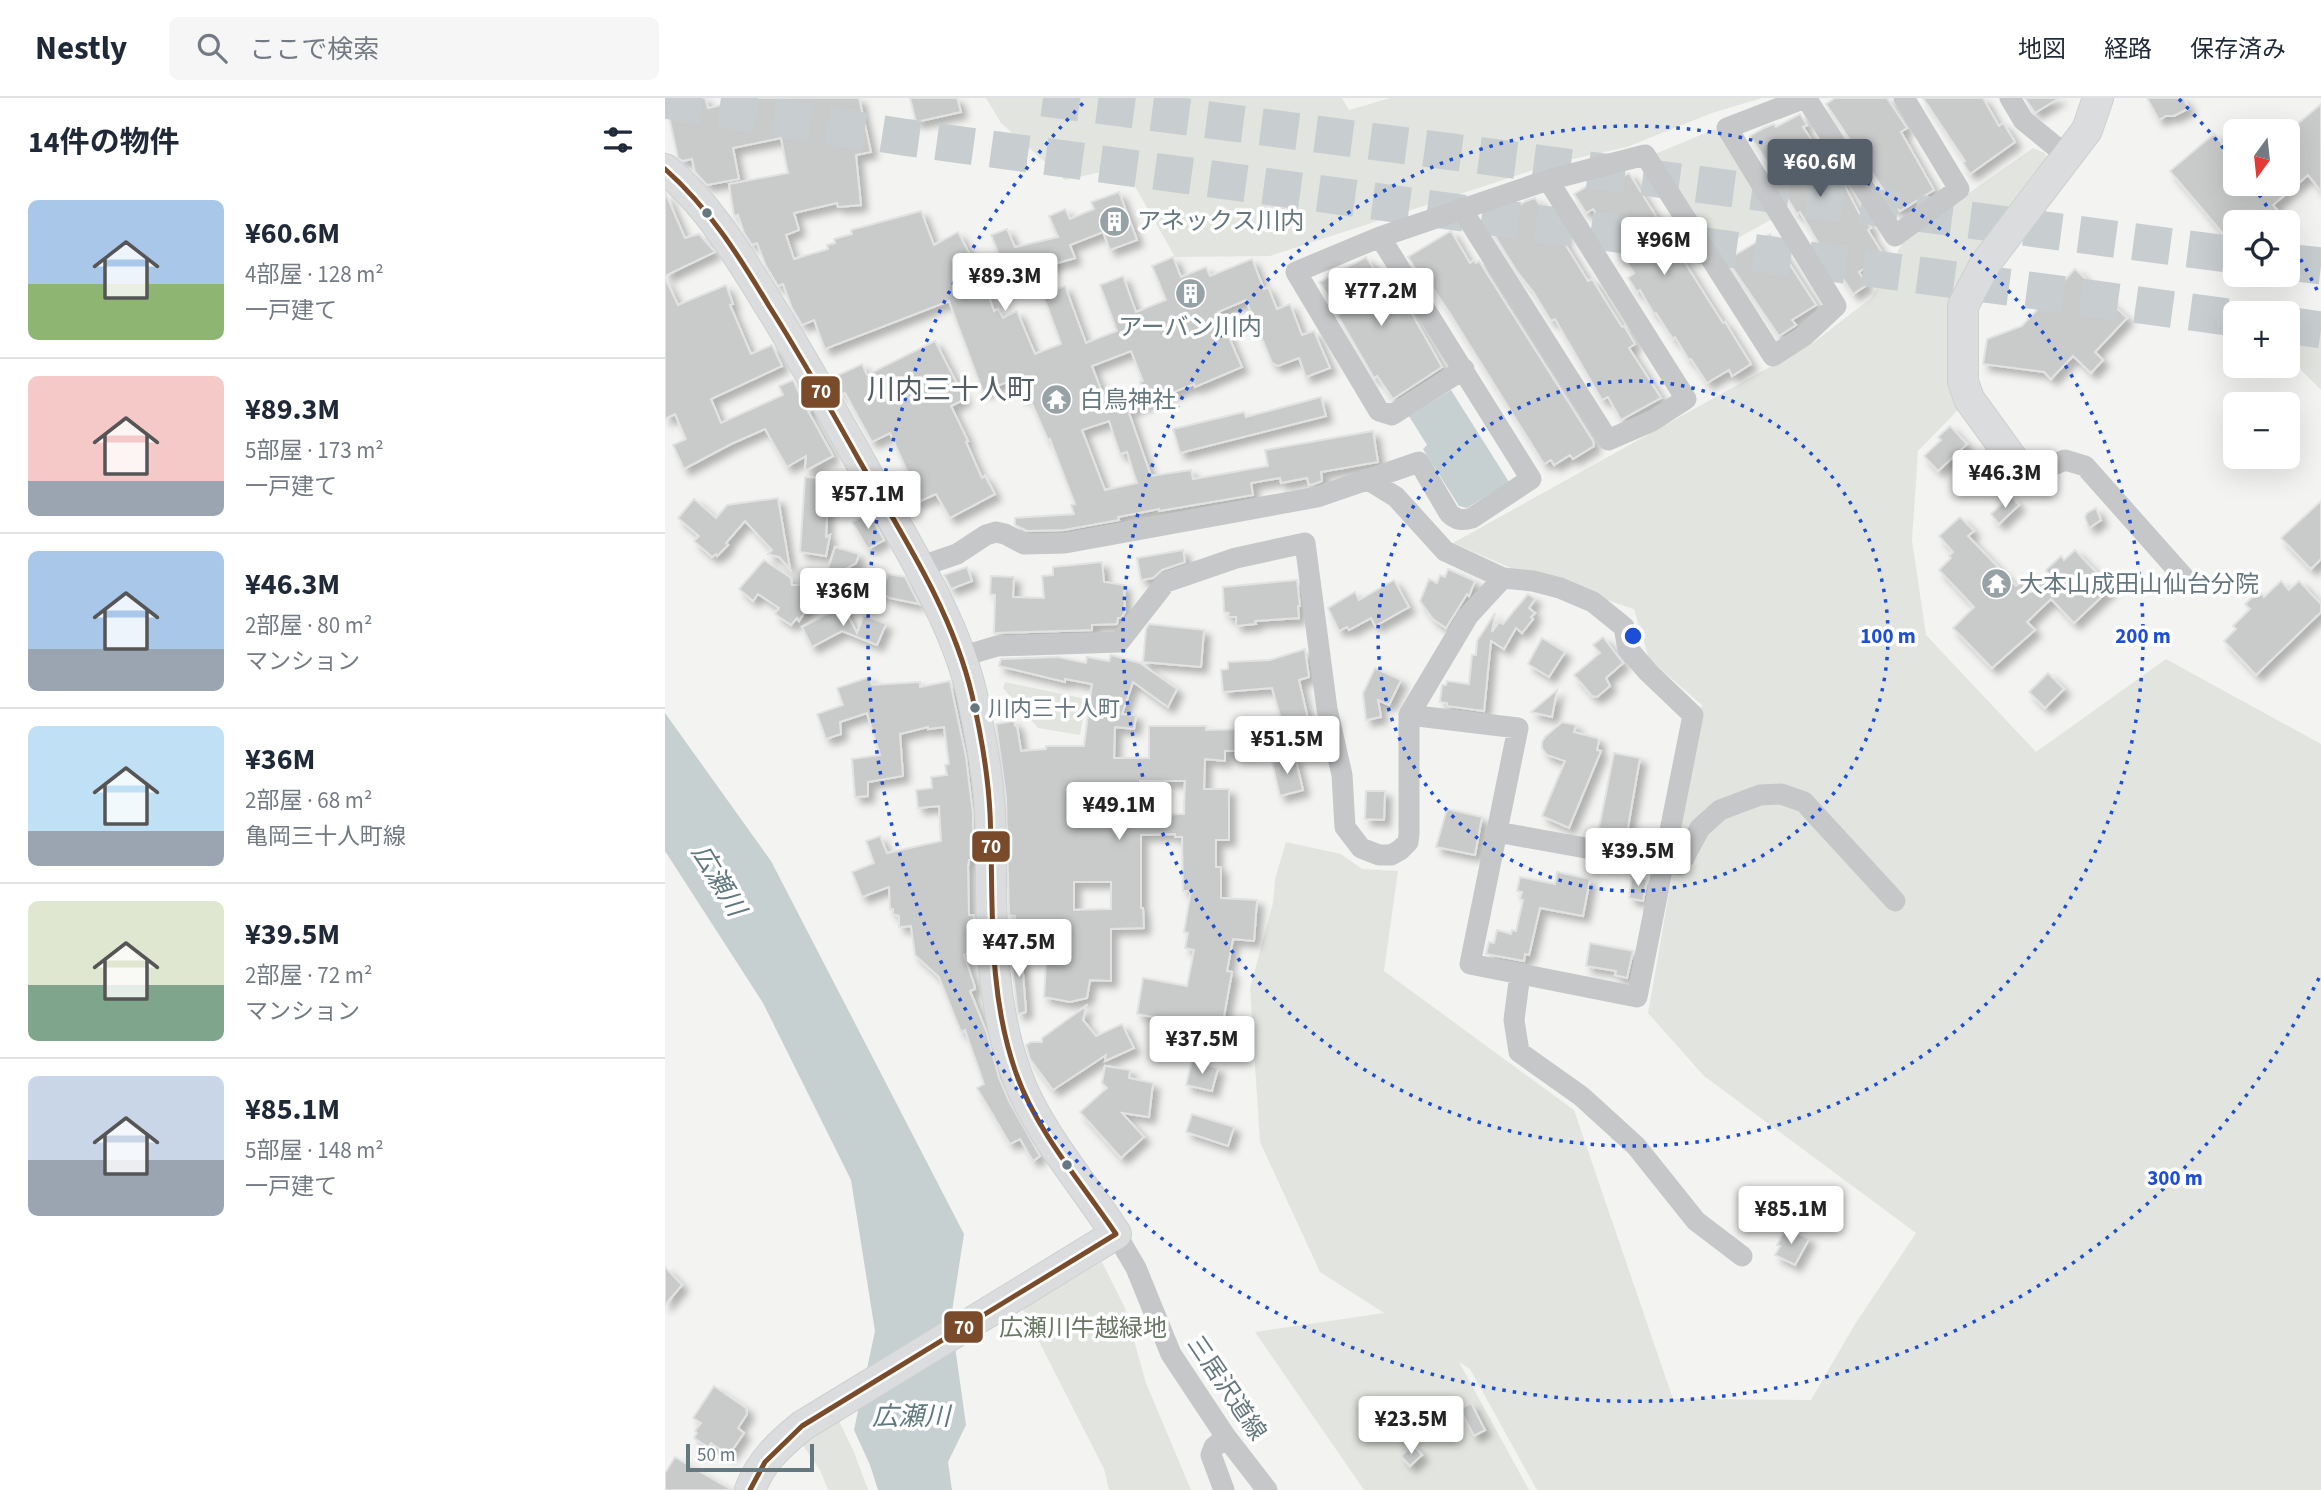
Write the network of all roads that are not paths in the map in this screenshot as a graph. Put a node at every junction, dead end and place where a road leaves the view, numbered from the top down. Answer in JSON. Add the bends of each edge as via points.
{"nodes":[{"id":1,"x":1805,"y":98,"type":"edge"},
{"id":2,"x":1904,"y":98,"type":"edge"},
{"id":3,"x":2010,"y":98,"type":"edge"},
{"id":4,"x":2098,"y":98,"type":"edge"},
{"id":5,"x":2067,"y":156,"type":"junction"},
{"id":6,"x":665,"y":169,"type":"edge"},
{"id":7,"x":1548,"y":180,"type":"junction"},
{"id":8,"x":1461,"y":208,"type":"junction"},
{"id":9,"x":1380,"y":237,"type":"junction"},
{"id":10,"x":1464,"y":369,"type":"junction"},
{"id":11,"x":2022,"y":472,"type":"joint"},
{"id":12,"x":1367,"y":479,"type":"junction"},
{"id":13,"x":919,"y":567,"type":"junction"},
{"id":14,"x":1503,"y":578,"type":"junction"},
{"id":15,"x":2189,"y":583,"type":"dead end"},
{"id":16,"x":960,"y":657,"type":"junction"},
{"id":17,"x":1409,"y":715,"type":"junction"},
{"id":18,"x":1497,"y":832,"type":"junction"},
{"id":19,"x":1665,"y":861,"type":"junction"},
{"id":20,"x":1895,"y":901,"type":"dead end"},
{"id":21,"x":1520,"y":974,"type":"junction"},
{"id":22,"x":1105,"y":1240,"type":"junction"},
{"id":23,"x":1742,"y":1256,"type":"dead end"},
{"id":24,"x":1226,"y":1437,"type":"junction"},
{"id":25,"x":750,"y":1490,"type":"edge"},
{"id":26,"x":1224,"y":1490,"type":"edge"},
{"id":27,"x":1267,"y":1490,"type":"edge"}],
"edges":[{"from":1,"to":2,"type":"street","via":[[1895,236],[1959,188]]},
{"from":1,"to":7,"type":"street","via":[[1727,128],[1836,306],[1804,336],[1773,356],[1645,155]]},
{"from":3,"to":5,"type":"street","via":[[2023,120]]},
{"from":4,"to":5,"type":"street","via":[[2087,130]]},
{"from":5,"to":11,"type":"street","via":[[1985,264],[1963,306],[1962,368],[1969,400]]},
{"from":6,"to":13,"type":"street","via":[[707,210],[741,259]]},
{"from":7,"to":8,"type":"street"},
{"from":7,"to":8,"type":"street","via":[[1686,399],[1652,421],[1608,440]]},
{"from":8,"to":9,"type":"street"},
{"from":9,"to":10,"type":"street"},
{"from":9,"to":10,"type":"street","via":[[1296,272],[1379,411],[1392,415]]},
{"from":10,"to":12,"type":"street","via":[[1531,479],[1463,520],[1449,513],[1419,462]]},
{"from":11,"to":15,"type":"street","via":[[2025,477],[2065,460],[2085,466]]},
{"from":12,"to":13,"type":"street","via":[[1317,497],[1065,543],[1024,544],[996,532],[957,554]]},
{"from":12,"to":14,"type":"street","via":[[1396,497],[1445,551]]},
{"from":13,"to":16,"type":"street"},
{"from":14,"to":17,"type":"street","via":[[1468,616]]},
{"from":14,"to":19,"type":"street","via":[[1560,588],[1593,602],[1624,627],[1628,649],[1693,715]]},
{"from":16,"to":17,"type":"street","via":[[997,646],[1119,642],[1166,582],[1236,558],[1304,542],[1327,709],[1342,775],[1345,827],[1368,853],[1391,855],[1408,842]]},
{"from":16,"to":22,"type":"street","via":[[972,695],[988,785],[991,933],[1003,1028],[1016,1074],[1037,1121]]},
{"from":17,"to":18,"type":"street","via":[[1518,728]]},
{"from":18,"to":19,"type":"street"},
{"from":18,"to":21,"type":"street","via":[[1470,964]]},
{"from":19,"to":20,"type":"street","via":[[1680,865],[1700,828],[1720,810],[1760,795],[1781,794],[1804,802]]},
{"from":19,"to":21,"type":"street","via":[[1637,997]]},
{"from":21,"to":23,"type":"street","via":[[1514,1020],[1519,1052],[1581,1096],[1636,1146],[1696,1221]]},
{"from":22,"to":24,"type":"street","name":"三居沢道線","via":[[1137,1271],[1171,1354]]},
{"from":22,"to":25,"type":"street","via":[[802,1426],[765,1461]]},
{"from":24,"to":26,"type":"street","via":[[1211,1455]]},
{"from":24,"to":27,"type":"street","name":"三居沢道線"}]}
